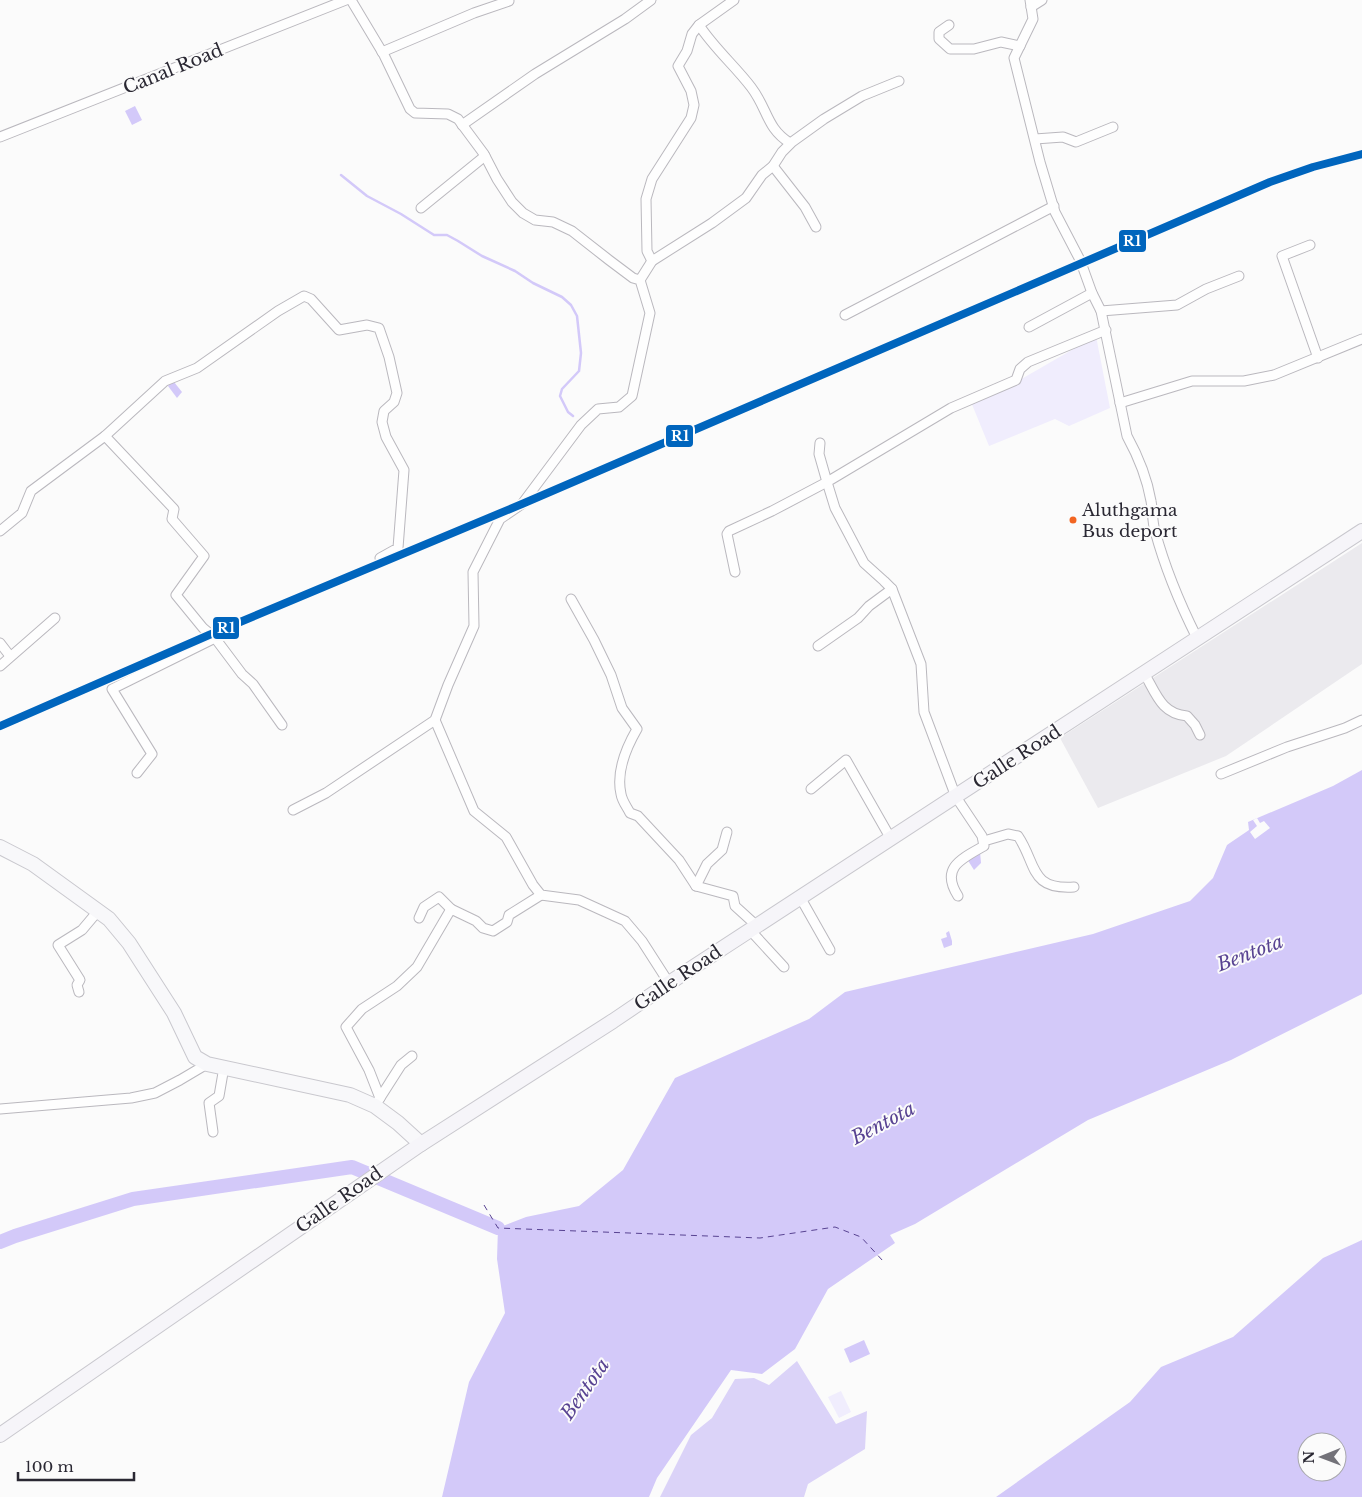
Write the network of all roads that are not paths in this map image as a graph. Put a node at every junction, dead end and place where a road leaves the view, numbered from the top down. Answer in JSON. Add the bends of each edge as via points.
{"nodes":[{"id":1,"x":346,"y":0,"type":"edge"},
{"id":2,"x":351,"y":0,"type":"edge"},
{"id":3,"x":651,"y":0,"type":"edge"},
{"id":4,"x":734,"y":0,"type":"edge"},
{"id":5,"x":1042,"y":0,"type":"edge"},
{"id":6,"x":509,"y":1,"type":"edge"},
{"id":7,"x":1031,"y":4,"type":"edge"},
{"id":8,"x":949,"y":24,"type":"dead end"},
{"id":9,"x":698,"y":25,"type":"junction"},
{"id":10,"x":1020,"y":46,"type":"junction"},
{"id":11,"x":382,"y":52,"type":"junction"},
{"id":12,"x":899,"y":81,"type":"dead end"},
{"id":13,"x":462,"y":125,"type":"junction"},
{"id":14,"x":1113,"y":127,"type":"dead end"},
{"id":15,"x":0,"y":137,"type":"edge"},
{"id":16,"x":1035,"y":140,"type":"junction"},
{"id":17,"x":790,"y":143,"type":"junction"},
{"id":18,"x":485,"y":156,"type":"junction"},
{"id":19,"x":773,"y":166,"type":"junction"},
{"id":20,"x":1054,"y":206,"type":"junction"},
{"id":21,"x":421,"y":208,"type":"dead end"},
{"id":22,"x":816,"y":227,"type":"dead end"},
{"id":23,"x":1310,"y":245,"type":"dead end"},
{"id":24,"x":1079,"y":258,"type":"dead end"},
{"id":25,"x":652,"y":261,"type":"junction"},
{"id":26,"x":1083,"y":268,"type":"dead end"},
{"id":27,"x":1239,"y":276,"type":"dead end"},
{"id":28,"x":640,"y":280,"type":"junction"},
{"id":29,"x":1092,"y":294,"type":"junction"},
{"id":30,"x":1101,"y":311,"type":"junction"},
{"id":31,"x":845,"y":314,"type":"dead end"},
{"id":32,"x":1029,"y":327,"type":"dead end"},
{"id":33,"x":1106,"y":330,"type":"junction"},
{"id":34,"x":1362,"y":339,"type":"edge"},
{"id":35,"x":1318,"y":358,"type":"junction"},
{"id":36,"x":1120,"y":402,"type":"junction"},
{"id":37,"x":105,"y":436,"type":"junction"},
{"id":38,"x":820,"y":442,"type":"dead end"},
{"id":39,"x":827,"y":482,"type":"junction"},
{"id":40,"x":0,"y":531,"type":"edge"},
{"id":41,"x":1362,"y":531,"type":"edge"},
{"id":42,"x":380,"y":558,"type":"dead end"},
{"id":43,"x":735,"y":572,"type":"dead end"},
{"id":44,"x":892,"y":589,"type":"junction"},
{"id":45,"x":570,"y":600,"type":"dead end"},
{"id":46,"x":55,"y":618,"type":"dead end"},
{"id":47,"x":215,"y":638,"type":"junction"},
{"id":48,"x":1197,"y":638,"type":"junction"},
{"id":49,"x":0,"y":643,"type":"edge"},
{"id":50,"x":818,"y":646,"type":"dead end"},
{"id":51,"x":10,"y":656,"type":"junction"},
{"id":52,"x":0,"y":666,"type":"edge"},
{"id":53,"x":1144,"y":673,"type":"junction"},
{"id":54,"x":435,"y":720,"type":"junction"},
{"id":55,"x":1362,"y":720,"type":"edge"},
{"id":56,"x":282,"y":724,"type":"dead end"},
{"id":57,"x":1200,"y":735,"type":"dead end"},
{"id":58,"x":137,"y":773,"type":"dead end"},
{"id":59,"x":1221,"y":774,"type":"dead end"},
{"id":60,"x":811,"y":789,"type":"dead end"},
{"id":61,"x":956,"y":797,"type":"junction"},
{"id":62,"x":293,"y":810,"type":"dead end"},
{"id":63,"x":727,"y":832,"type":"dead end"},
{"id":64,"x":891,"y":839,"type":"junction"},
{"id":65,"x":984,"y":840,"type":"junction"},
{"id":66,"x":0,"y":847,"type":"edge"},
{"id":67,"x":696,"y":886,"type":"junction"},
{"id":68,"x":1074,"y":887,"type":"dead end"},
{"id":69,"x":540,"y":895,"type":"junction"},
{"id":70,"x":958,"y":896,"type":"dead end"},
{"id":71,"x":800,"y":898,"type":"junction"},
{"id":72,"x":451,"y":909,"type":"junction"},
{"id":73,"x":98,"y":911,"type":"junction"},
{"id":74,"x":419,"y":918,"type":"dead end"},
{"id":75,"x":753,"y":928,"type":"junction"},
{"id":76,"x":830,"y":950,"type":"dead end"},
{"id":77,"x":784,"y":967,"type":"dead end"},
{"id":78,"x":669,"y":982,"type":"junction"},
{"id":79,"x":79,"y":992,"type":"dead end"},
{"id":80,"x":412,"y":1056,"type":"dead end"},
{"id":81,"x":207,"y":1064,"type":"junction"},
{"id":82,"x":224,"y":1068,"type":"junction"},
{"id":83,"x":378,"y":1102,"type":"junction"},
{"id":84,"x":0,"y":1109,"type":"edge"},
{"id":85,"x":213,"y":1132,"type":"dead end"},
{"id":86,"x":416,"y":1147,"type":"junction"},
{"id":87,"x":0,"y":1435,"type":"edge"}],
"edges":[{"from":1,"to":15,"type":"street","name":"Canal Road"},
{"from":2,"to":11,"type":"street"},
{"from":3,"to":13,"type":"street"},
{"from":4,"to":9,"type":"street"},
{"from":5,"to":7,"type":"street"},
{"from":6,"to":11,"type":"street"},
{"from":7,"to":10,"type":"street","via":[[1033,20]]},
{"from":8,"to":10,"type":"street","via":[[939,32],[939,39],[950,49],[974,49],[1001,42]]},
{"from":9,"to":17,"type":"street","via":[[752,88],[771,126]]},
{"from":9,"to":25,"type":"street","via":[[678,66],[691,91],[694,105],[691,118],[652,179],[646,199],[647,251]]},
{"from":10,"to":16,"type":"street","via":[[1014,58]]},
{"from":11,"to":13,"type":"street","via":[[410,109],[415,113],[448,114]]},
{"from":12,"to":17,"type":"street","via":[[862,96]]},
{"from":13,"to":18,"type":"street"},
{"from":14,"to":16,"type":"street","via":[[1076,142],[1063,137]]},
{"from":16,"to":20,"type":"street"},
{"from":17,"to":19,"type":"street"},
{"from":18,"to":21,"type":"street"},
{"from":18,"to":28,"type":"street","via":[[512,202],[523,213],[572,231]]},
{"from":19,"to":22,"type":"street","via":[[805,207]]},
{"from":19,"to":25,"type":"street","via":[[746,198]]},
{"from":20,"to":24,"type":"street"},
{"from":20,"to":31,"type":"street"},
{"from":23,"to":35,"type":"street","via":[[1282,256]]},
{"from":25,"to":28,"type":"street"},
{"from":26,"to":29,"type":"street"},
{"from":27,"to":30,"type":"street","via":[[1177,304]]},
{"from":28,"to":54,"type":"street","via":[[650,313],[632,396],[619,407],[598,408],[580,425],[522,504],[500,519],[473,572],[474,626]]},
{"from":29,"to":30,"type":"street"},
{"from":29,"to":32,"type":"street"},
{"from":30,"to":33,"type":"street"},
{"from":33,"to":36,"type":"street"},
{"from":33,"to":39,"type":"street","via":[[1028,362],[1020,369],[1016,380],[951,408]]},
{"from":34,"to":35,"type":"street"},
{"from":35,"to":36,"type":"street","via":[[1274,375],[1244,381],[1192,381]]},
{"from":36,"to":48,"type":"street","via":[[1127,436],[1147,482],[1154,530],[1179,601]]},
{"from":37,"to":40,"type":"street","via":[[31,491],[22,513]]},
{"from":37,"to":42,"type":"street","via":[[165,381],[196,368],[304,296],[311,299],[339,330],[368,325],[379,328],[397,393],[394,402],[384,411],[382,422],[386,437],[404,470],[398,548]]},
{"from":37,"to":47,"type":"street","via":[[174,509],[172,519],[204,556],[176,595]]},
{"from":38,"to":39,"type":"street","via":[[818,454]]},
{"from":39,"to":43,"type":"street","via":[[729,531]]},
{"from":39,"to":44,"type":"street","via":[[835,508],[864,563]]},
{"from":41,"to":48,"type":"highway","name":"Galle Road"},
{"from":44,"to":50,"type":"street"},
{"from":44,"to":61,"type":"street","via":[[921,664],[924,712]]},
{"from":45,"to":67,"type":"street","via":[[594,640],[622,708],[637,729],[623,761],[621,796],[630,812],[638,816],[680,860]]},
{"from":46,"to":51,"type":"street"},
{"from":47,"to":56,"type":"street"},
{"from":47,"to":58,"type":"street","via":[[112,689],[152,754]]},
{"from":48,"to":53,"type":"highway","name":"Galle Road"},
{"from":49,"to":51,"type":"street"},
{"from":51,"to":52,"type":"street"},
{"from":53,"to":57,"type":"street","via":[[1165,709],[1187,716]]},
{"from":53,"to":61,"type":"highway","name":"Galle Road"},
{"from":54,"to":62,"type":"street","via":[[326,793]]},
{"from":54,"to":69,"type":"street","via":[[474,811],[506,837]]},
{"from":55,"to":59,"type":"street"},
{"from":60,"to":64,"type":"street","via":[[846,760]]},
{"from":61,"to":64,"type":"highway","name":"Galle Road"},
{"from":61,"to":65,"type":"street"},
{"from":63,"to":67,"type":"street","via":[[722,850],[707,864]]},
{"from":64,"to":71,"type":"highway","name":"Galle Road"},
{"from":65,"to":68,"type":"street","via":[[1008,834],[1018,836],[1038,877],[1060,888]]},
{"from":65,"to":70,"type":"street","via":[[984,846],[958,862],[950,873],[950,881]]},
{"from":66,"to":73,"type":"main road","via":[[33,864]]},
{"from":67,"to":75,"type":"street","via":[[733,896],[735,906]]},
{"from":69,"to":72,"type":"street","via":[[509,915],[507,922],[493,931]]},
{"from":69,"to":78,"type":"street","via":[[579,900],[625,921]]},
{"from":71,"to":75,"type":"highway","name":"Galle Road"},
{"from":71,"to":76,"type":"street"},
{"from":72,"to":74,"type":"street","via":[[439,897],[424,907]]},
{"from":72,"to":83,"type":"street","via":[[417,967],[397,986],[362,1009],[346,1027],[369,1070]]},
{"from":73,"to":79,"type":"street","via":[[82,930],[58,945],[80,980],[77,985]]},
{"from":73,"to":81,"type":"main road","via":[[129,943],[174,1013],[195,1057]]},
{"from":75,"to":77,"type":"street"},
{"from":75,"to":78,"type":"highway","name":"Galle Road"},
{"from":78,"to":86,"type":"highway","name":"Galle Road"},
{"from":80,"to":83,"type":"street","via":[[401,1065]]},
{"from":81,"to":82,"type":"main road"},
{"from":81,"to":84,"type":"street","via":[[155,1093],[131,1098]]},
{"from":82,"to":83,"type":"main road"},
{"from":82,"to":85,"type":"street","via":[[219,1096],[209,1104]]},
{"from":83,"to":86,"type":"main road"},
{"from":86,"to":87,"type":"highway","name":"Galle Road"}]}
